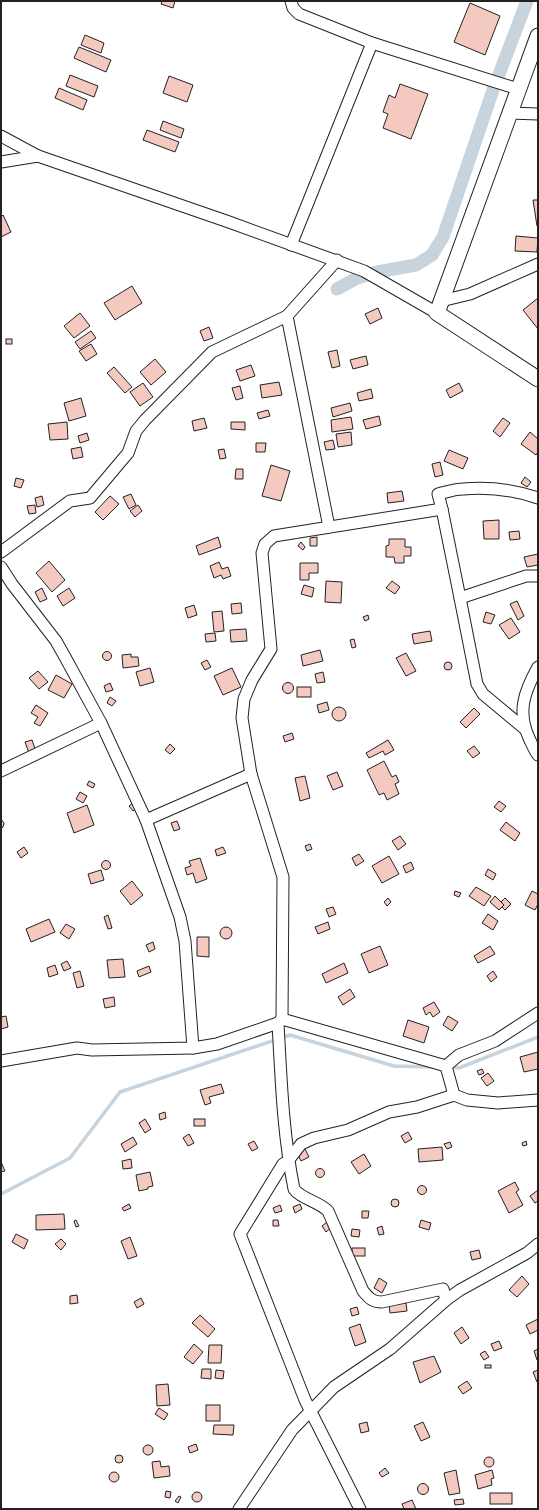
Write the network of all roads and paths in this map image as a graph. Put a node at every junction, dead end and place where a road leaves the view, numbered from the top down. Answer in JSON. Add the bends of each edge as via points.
{"nodes":[{"id":1,"x":291,"y":1,"type":"edge"},
{"id":2,"x":538,"y":36,"type":"edge"},
{"id":3,"x":372,"y":43,"type":"junction"},
{"id":4,"x":518,"y":88,"type":"junction"},
{"id":5,"x":510,"y":113,"type":"junction"},
{"id":6,"x":538,"y":114,"type":"edge"},
{"id":7,"x":1,"y":136,"type":"edge"},
{"id":8,"x":38,"y":156,"type":"junction"},
{"id":9,"x":1,"y":162,"type":"edge"},
{"id":10,"x":291,"y":245,"type":"junction"},
{"id":11,"x":337,"y":260,"type":"junction"},
{"id":12,"x":538,"y":264,"type":"edge"},
{"id":13,"x":439,"y":307,"type":"junction"},
{"id":14,"x":287,"y":316,"type":"junction"},
{"id":15,"x":538,"y":379,"type":"edge"},
{"id":16,"x":538,"y":498,"type":"edge"},
{"id":17,"x":442,"y":508,"type":"junction"},
{"id":18,"x":329,"y":527,"type":"junction"},
{"id":19,"x":1,"y":552,"type":"edge"},
{"id":20,"x":1,"y":567,"type":"edge"},
{"id":21,"x":538,"y":576,"type":"edge"},
{"id":22,"x":460,"y":598,"type":"junction"},
{"id":23,"x":538,"y":667,"type":"edge"},
{"id":24,"x":101,"y":723,"type":"junction"},
{"id":25,"x":525,"y":729,"type":"junction"},
{"id":26,"x":538,"y":755,"type":"edge"},
{"id":27,"x":1,"y":771,"type":"edge"},
{"id":28,"x":250,"y":774,"type":"junction"},
{"id":29,"x":146,"y":820,"type":"junction"},
{"id":30,"x":538,"y":1013,"type":"edge"},
{"id":31,"x":280,"y":1021,"type":"junction"},
{"id":32,"x":193,"y":1048,"type":"junction"},
{"id":33,"x":1,"y":1061,"type":"edge"},
{"id":34,"x":446,"y":1066,"type":"junction"},
{"id":35,"x":452,"y":1087,"type":"junction"},
{"id":36,"x":538,"y":1100,"type":"edge"},
{"id":37,"x":288,"y":1161,"type":"junction"},
{"id":38,"x":538,"y":1244,"type":"edge"},
{"id":39,"x":446,"y":1300,"type":"junction"},
{"id":40,"x":311,"y":1411,"type":"junction"},
{"id":41,"x":239,"y":1509,"type":"edge"},
{"id":42,"x":360,"y":1509,"type":"edge"}],
"edges":[{"from":1,"to":3,"type":"street","via":[[299,14]]},
{"from":2,"to":4,"type":"street"},
{"from":3,"to":4,"type":"street"},
{"from":3,"to":10,"type":"street"},
{"from":4,"to":5,"type":"street"},
{"from":5,"to":6,"type":"street"},
{"from":5,"to":13,"type":"street"},
{"from":7,"to":8,"type":"street"},
{"from":8,"to":9,"type":"street"},
{"from":8,"to":10,"type":"street"},
{"from":10,"to":11,"type":"street"},
{"from":11,"to":13,"type":"street"},
{"from":11,"to":14,"type":"street"},
{"from":12,"to":13,"type":"street"},
{"from":13,"to":15,"type":"street"},
{"from":14,"to":18,"type":"street"},
{"from":14,"to":19,"type":"street","via":[[212,352],[145,420],[136,431],[128,454],[90,498],[70,501]]},
{"from":16,"to":17,"type":"street","via":[[508,491],[461,489],[438,494]]},
{"from":17,"to":18,"type":"street"},
{"from":17,"to":22,"type":"street"},
{"from":18,"to":28,"type":"street","via":[[274,536],[264,544],[262,564],[271,649],[244,699],[242,718]]},
{"from":20,"to":24,"type":"street","via":[[56,641]]},
{"from":21,"to":22,"type":"street","via":[[526,576]]},
{"from":22,"to":25,"type":"street","via":[[477,684],[483,694]]},
{"from":23,"to":25,"type":"street","via":[[524,698],[522,712]]},
{"from":24,"to":27,"type":"street"},
{"from":24,"to":29,"type":"street"},
{"from":25,"to":26,"type":"street"},
{"from":28,"to":29,"type":"street"},
{"from":28,"to":31,"type":"street","via":[[284,877]]},
{"from":29,"to":32,"type":"street","via":[[180,917],[185,941]]},
{"from":30,"to":34,"type":"street","via":[[495,1041],[459,1056]]},
{"from":31,"to":32,"type":"street","via":[[217,1044]]},
{"from":31,"to":34,"type":"street"},
{"from":31,"to":37,"type":"street"},
{"from":32,"to":33,"type":"street","via":[[77,1048]]},
{"from":34,"to":35,"type":"street"},
{"from":35,"to":36,"type":"street","via":[[467,1100],[498,1103]]},
{"from":35,"to":37,"type":"street","via":[[418,1107],[389,1112],[348,1130],[314,1138],[301,1144]]},
{"from":37,"to":39,"type":"street","via":[[294,1189],[328,1211],[370,1299],[382,1302],[443,1289]]},
{"from":37,"to":40,"type":"street","via":[[283,1164],[240,1234]]},
{"from":38,"to":39,"type":"street"},
{"from":39,"to":40,"type":"street","via":[[390,1349],[334,1387]]},
{"from":40,"to":41,"type":"street","via":[[292,1430]]},
{"from":40,"to":42,"type":"street"}]}
